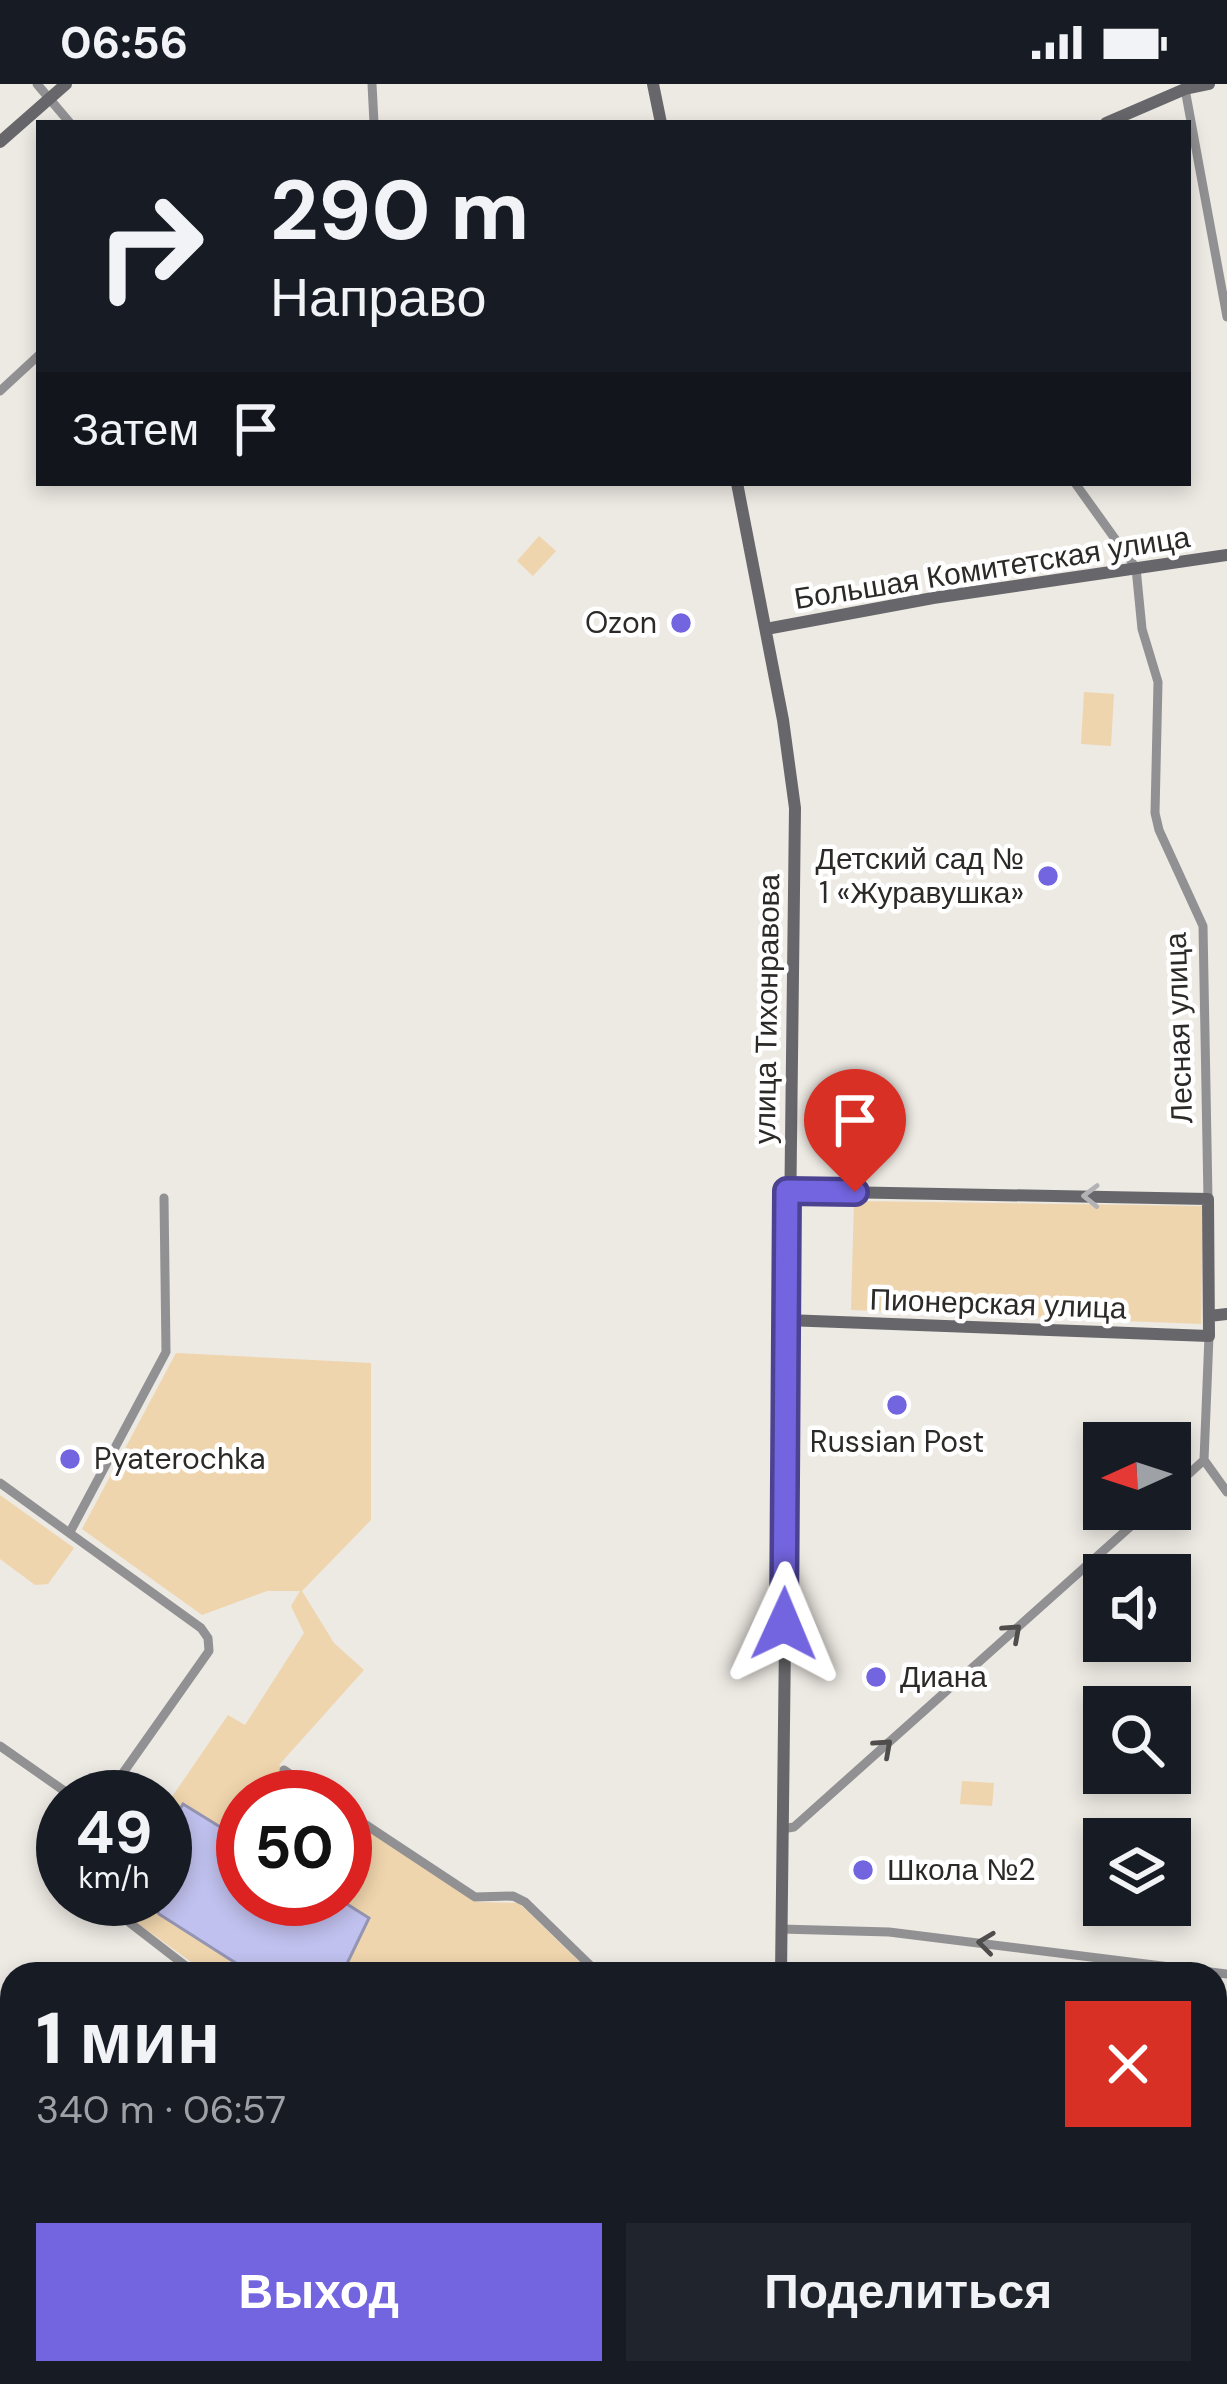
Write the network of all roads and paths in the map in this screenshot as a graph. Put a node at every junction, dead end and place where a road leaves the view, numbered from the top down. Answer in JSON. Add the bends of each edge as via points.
{"nodes":[{"id":1,"x":37,"y":84,"type":"edge"},
{"id":2,"x":66,"y":84,"type":"edge"},
{"id":3,"x":372,"y":84,"type":"edge"},
{"id":4,"x":653,"y":84,"type":"edge"},
{"id":5,"x":1209,"y":84,"type":"edge"},
{"id":6,"x":1186,"y":89,"type":"junction"},
{"id":7,"x":49,"y":99,"type":"junction"},
{"id":8,"x":67,"y":120,"type":"edge"},
{"id":9,"x":374,"y":120,"type":"edge"},
{"id":10,"x":660,"y":120,"type":"edge"},
{"id":11,"x":1113,"y":120,"type":"edge"},
{"id":12,"x":0,"y":142,"type":"edge"},
{"id":13,"x":1227,"y":317,"type":"edge"},
{"id":14,"x":36,"y":359,"type":"edge"},
{"id":15,"x":0,"y":392,"type":"edge"},
{"id":16,"x":737,"y":486,"type":"edge"},
{"id":17,"x":1077,"y":486,"type":"edge"},
{"id":18,"x":1227,"y":555,"type":"edge"},
{"id":19,"x":1136,"y":568,"type":"junction"},
{"id":20,"x":766,"y":629,"type":"junction"},
{"id":21,"x":787,"y":1191,"type":"junction"},
{"id":22,"x":164,"y":1198,"type":"dead end"},
{"id":23,"x":1208,"y":1199,"type":"junction"},
{"id":24,"x":1227,"y":1314,"type":"edge"},
{"id":25,"x":1208,"y":1316,"type":"junction"},
{"id":26,"x":786,"y":1320,"type":"junction"},
{"id":27,"x":1209,"y":1336,"type":"junction"},
{"id":28,"x":1204,"y":1460,"type":"junction"},
{"id":29,"x":1191,"y":1472,"type":"edge"},
{"id":30,"x":0,"y":1483,"type":"edge"},
{"id":31,"x":1227,"y":1492,"type":"edge"},
{"id":32,"x":1127,"y":1530,"type":"edge"},
{"id":33,"x":70,"y":1532,"type":"junction"},
{"id":34,"x":0,"y":1746,"type":"edge"},
{"id":35,"x":125,"y":1770,"type":"edge"},
{"id":36,"x":36,"y":1771,"type":"edge"},
{"id":37,"x":372,"y":1829,"type":"edge"},
{"id":38,"x":782,"y":1829,"type":"junction"},
{"id":39,"x":134,"y":1926,"type":"edge"},
{"id":40,"x":781,"y":1930,"type":"junction"},
{"id":41,"x":180,"y":1962,"type":"edge"},
{"id":42,"x":586,"y":1962,"type":"edge"},
{"id":43,"x":781,"y":1962,"type":"edge"},
{"id":44,"x":1132,"y":1962,"type":"edge"}],
"edges":[{"from":1,"to":7,"type":"street"},
{"from":2,"to":7,"type":"street"},
{"from":3,"to":9,"type":"street"},
{"from":4,"to":10,"type":"street"},
{"from":5,"to":6,"type":"street"},
{"from":6,"to":11,"type":"street"},
{"from":6,"to":13,"type":"street"},
{"from":7,"to":8,"type":"street"},
{"from":7,"to":12,"type":"street"},
{"from":14,"to":15,"type":"street"},
{"from":16,"to":20,"type":"street","name":"улица Тихонравова"},
{"from":17,"to":19,"type":"street"},
{"from":18,"to":19,"type":"street","name":"Большая Комитетская улица"},
{"from":19,"to":20,"type":"street","name":"Большая Комитетская улица"},
{"from":19,"to":23,"type":"street","name":"Лесная улица","via":[[1158,682],[1155,812],[1203,926]]},
{"from":20,"to":21,"type":"street","name":"улица Тихонравова","via":[[795,808]]},
{"from":23,"to":21,"type":"street","one_way":true},
{"from":21,"to":26,"type":"street","name":"улица Тихонравова"},
{"from":22,"to":33,"type":"street","via":[[166,1352]]},
{"from":23,"to":25,"type":"street","name":"Лесная улица"},
{"from":24,"to":25,"type":"street"},
{"from":25,"to":27,"type":"street","name":"Лесная улица"},
{"from":26,"to":27,"type":"street","name":"Пионерская улица"},
{"from":26,"to":38,"type":"street","name":"улица Тихонравова"},
{"from":27,"to":28,"type":"street","name":"Лесная улица"},
{"from":28,"to":29,"type":"street"},
{"from":28,"to":31,"type":"street"},
{"from":30,"to":33,"type":"street"},
{"from":38,"to":32,"type":"street","one_way":true,"via":[[794,1827]]},
{"from":33,"to":35,"type":"street","via":[[209,1642]]},
{"from":34,"to":36,"type":"street"},
{"from":37,"to":42,"type":"street","via":[[475,1897],[524,1902]]},
{"from":38,"to":40,"type":"street","name":"улица Тихонравова"},
{"from":39,"to":41,"type":"street"},
{"from":40,"to":43,"type":"street","name":"улица Тихонравова"},
{"from":44,"to":40,"type":"street","one_way":true,"via":[[910,1934]]}]}
